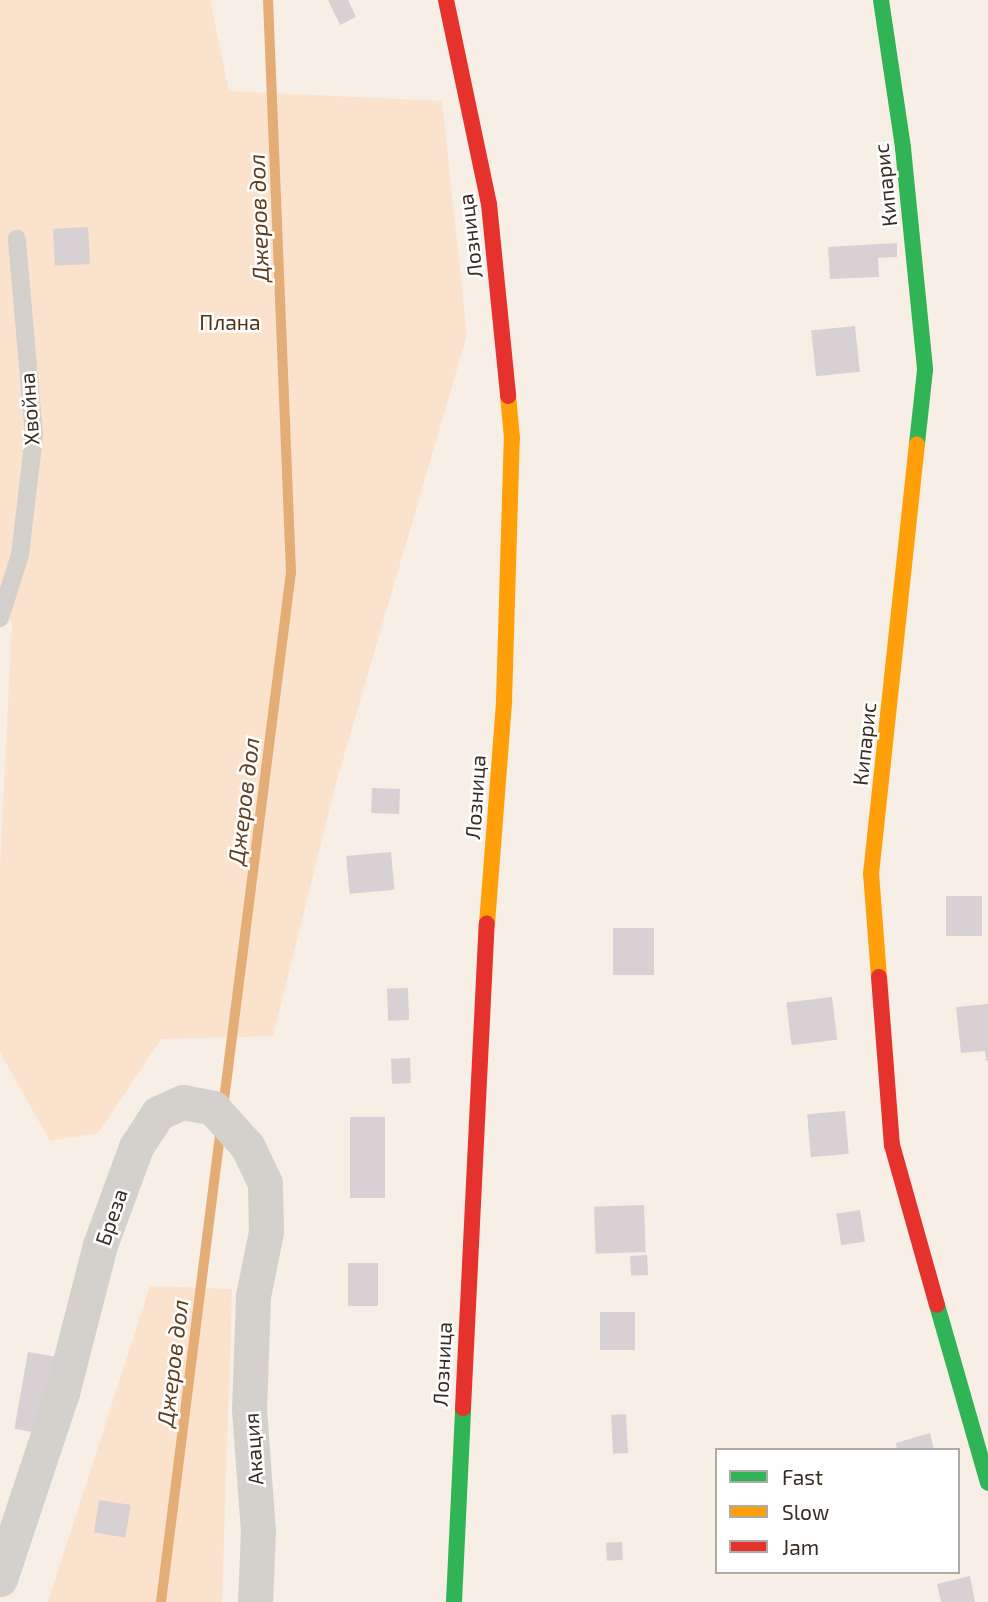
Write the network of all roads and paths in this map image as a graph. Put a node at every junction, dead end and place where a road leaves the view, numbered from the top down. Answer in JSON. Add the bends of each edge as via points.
{"nodes":[{"id":1,"x":446,"y":0,"type":"edge"},
{"id":2,"x":881,"y":0,"type":"edge"},
{"id":3,"x":17,"y":239,"type":"dead end"},
{"id":4,"x":0,"y":618,"type":"edge"},
{"id":5,"x":253,"y":1296,"type":"joint"},
{"id":6,"x":988,"y":1483,"type":"edge"},
{"id":7,"x":0,"y":1580,"type":"edge"},
{"id":8,"x":256,"y":1602,"type":"edge"},
{"id":9,"x":454,"y":1602,"type":"edge"}],
"edges":[{"from":1,"to":9,"type":"street","name":"Лозница","via":[[489,204],[512,438],[504,701],[481,995]]},
{"from":2,"to":6,"type":"street","name":"Кипарис","via":[[903,148],[925,370],[871,874],[892,1144]]},
{"from":3,"to":4,"type":"lane","name":"Хвойна","via":[[34,435],[20,555]]},
{"from":5,"to":7,"type":"street","name":"Бреза","via":[[266,1232],[265,1183],[248,1147],[213,1108],[183,1102],[158,1113],[136,1147],[100,1244],[62,1393]]},
{"from":5,"to":8,"type":"street","name":"Акация","via":[[249,1409],[258,1531]]}]}
